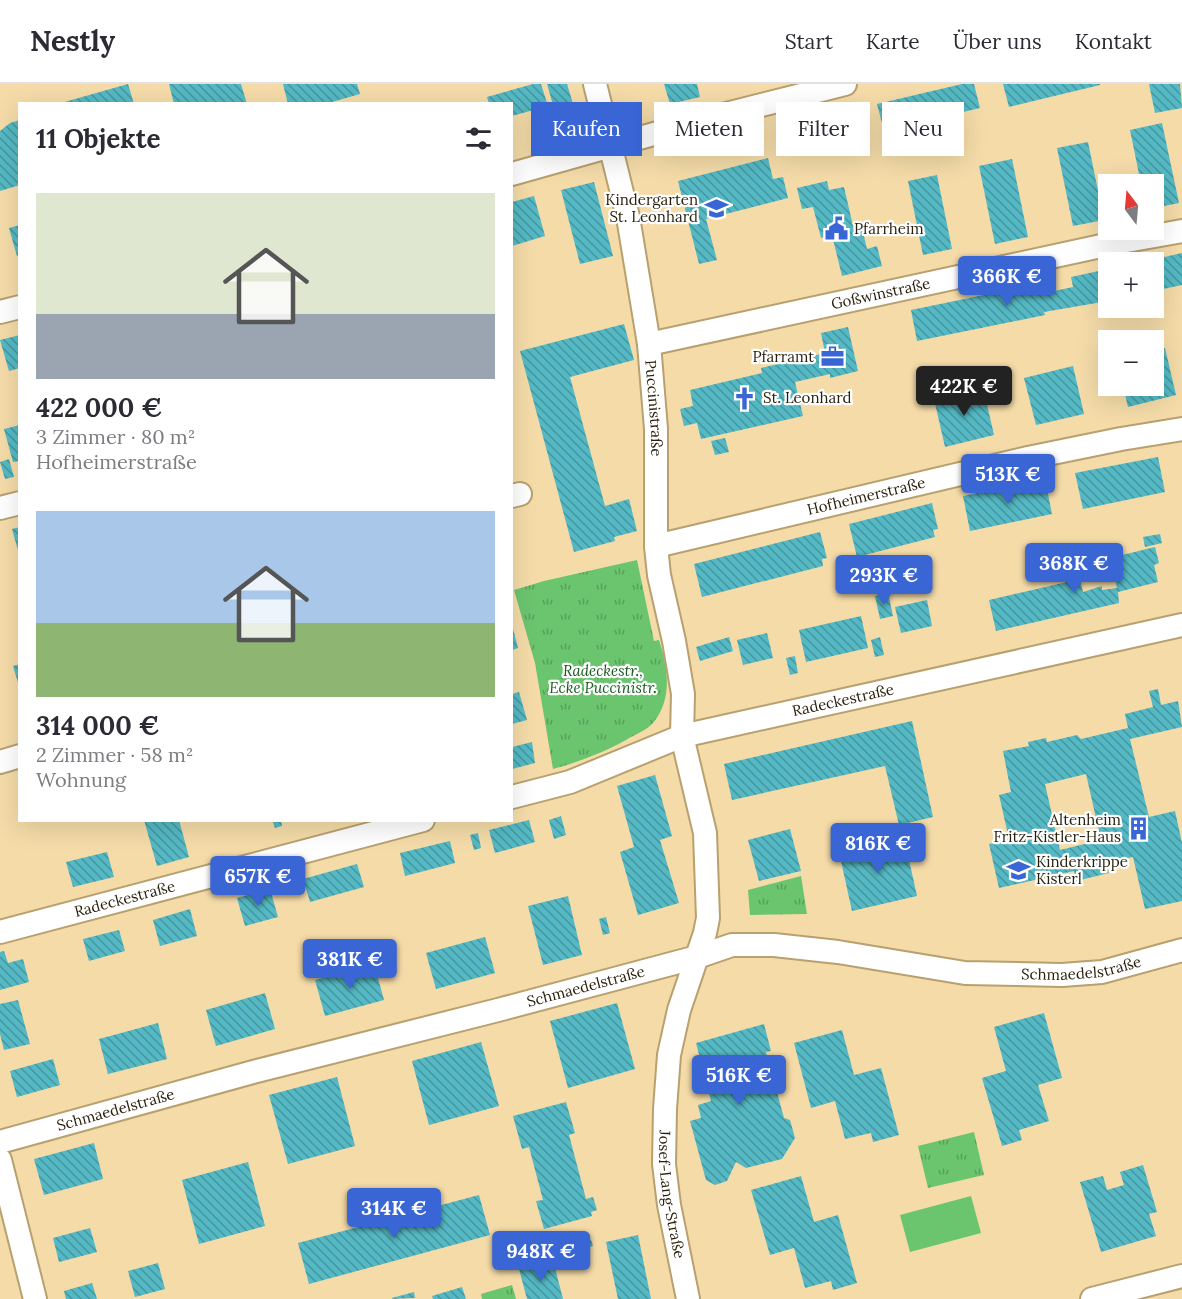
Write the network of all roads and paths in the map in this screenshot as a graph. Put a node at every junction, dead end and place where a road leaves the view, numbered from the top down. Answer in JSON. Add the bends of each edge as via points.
{"nodes":[{"id":1,"x":595,"y":84,"type":"edge"},
{"id":2,"x":845,"y":84,"type":"edge"},
{"id":3,"x":600,"y":102,"type":"edge"},
{"id":4,"x":642,"y":139,"type":"edge"},
{"id":5,"x":581,"y":156,"type":"edge"},
{"id":6,"x":613,"y":156,"type":"edge"},
{"id":7,"x":513,"y":174,"type":"edge"},
{"id":8,"x":1182,"y":231,"type":"edge"},
{"id":9,"x":18,"y":308,"type":"edge"},
{"id":10,"x":0,"y":312,"type":"edge"},
{"id":11,"x":649,"y":344,"type":"junction"},
{"id":12,"x":1182,"y":429,"type":"edge"},
{"id":13,"x":18,"y":504,"type":"edge"},
{"id":14,"x":0,"y":508,"type":"edge"},
{"id":15,"x":656,"y":546,"type":"junction"},
{"id":16,"x":1182,"y":625,"type":"edge"},
{"id":17,"x":682,"y":736,"type":"junction"},
{"id":18,"x":18,"y":757,"type":"edge"},
{"id":19,"x":0,"y":762,"type":"edge"},
{"id":20,"x":513,"y":797,"type":"edge"},
{"id":21,"x":415,"y":822,"type":"edge"},
{"id":22,"x":0,"y":932,"type":"edge"},
{"id":23,"x":1182,"y":950,"type":"edge"},
{"id":24,"x":697,"y":957,"type":"junction"},
{"id":25,"x":0,"y":1143,"type":"edge"},
{"id":26,"x":0,"y":1160,"type":"edge"},
{"id":27,"x":1182,"y":1276,"type":"edge"},
{"id":28,"x":35,"y":1299,"type":"edge"},
{"id":29,"x":688,"y":1299,"type":"edge"},
{"id":30,"x":1092,"y":1299,"type":"edge"}],
"edges":[{"from":1,"to":3,"type":"street","name":"Puccinistraße"},
{"from":2,"to":4,"type":"street"},
{"from":5,"to":7,"type":"street"},
{"from":6,"to":11,"type":"street","name":"Puccinistraße","via":[[634,243]]},
{"from":8,"to":11,"type":"street","name":"Goßwinstraße"},
{"from":9,"to":10,"type":"street"},
{"from":11,"to":15,"type":"street","name":"Puccinistraße","via":[[656,429]]},
{"from":12,"to":15,"type":"street","name":"Hofheimerstraße","via":[[1028,458]]},
{"from":13,"to":14,"type":"street"},
{"from":15,"to":17,"type":"street","name":"Puccinistraße","via":[[683,694]]},
{"from":16,"to":17,"type":"street","name":"Radeckestraße"},
{"from":17,"to":20,"type":"street","name":"Radeckestraße","via":[[570,782]]},
{"from":17,"to":24,"type":"street","name":"Josef-Lang-Straße","via":[[705,833],[708,918]]},
{"from":18,"to":19,"type":"street"},
{"from":21,"to":22,"type":"street","name":"Radeckestraße"},
{"from":23,"to":24,"type":"street","name":"Schmaedelstraße","via":[[1102,972],[1062,975],[965,973],[838,951],[774,945],[732,945]]},
{"from":24,"to":25,"type":"street","name":"Schmaedelstraße","via":[[253,1071]]},
{"from":24,"to":29,"type":"street","name":"Josef-Lang-Straße","via":[[669,1055],[665,1109],[664,1164]]},
{"from":26,"to":28,"type":"street"},
{"from":27,"to":30,"type":"street"}]}
